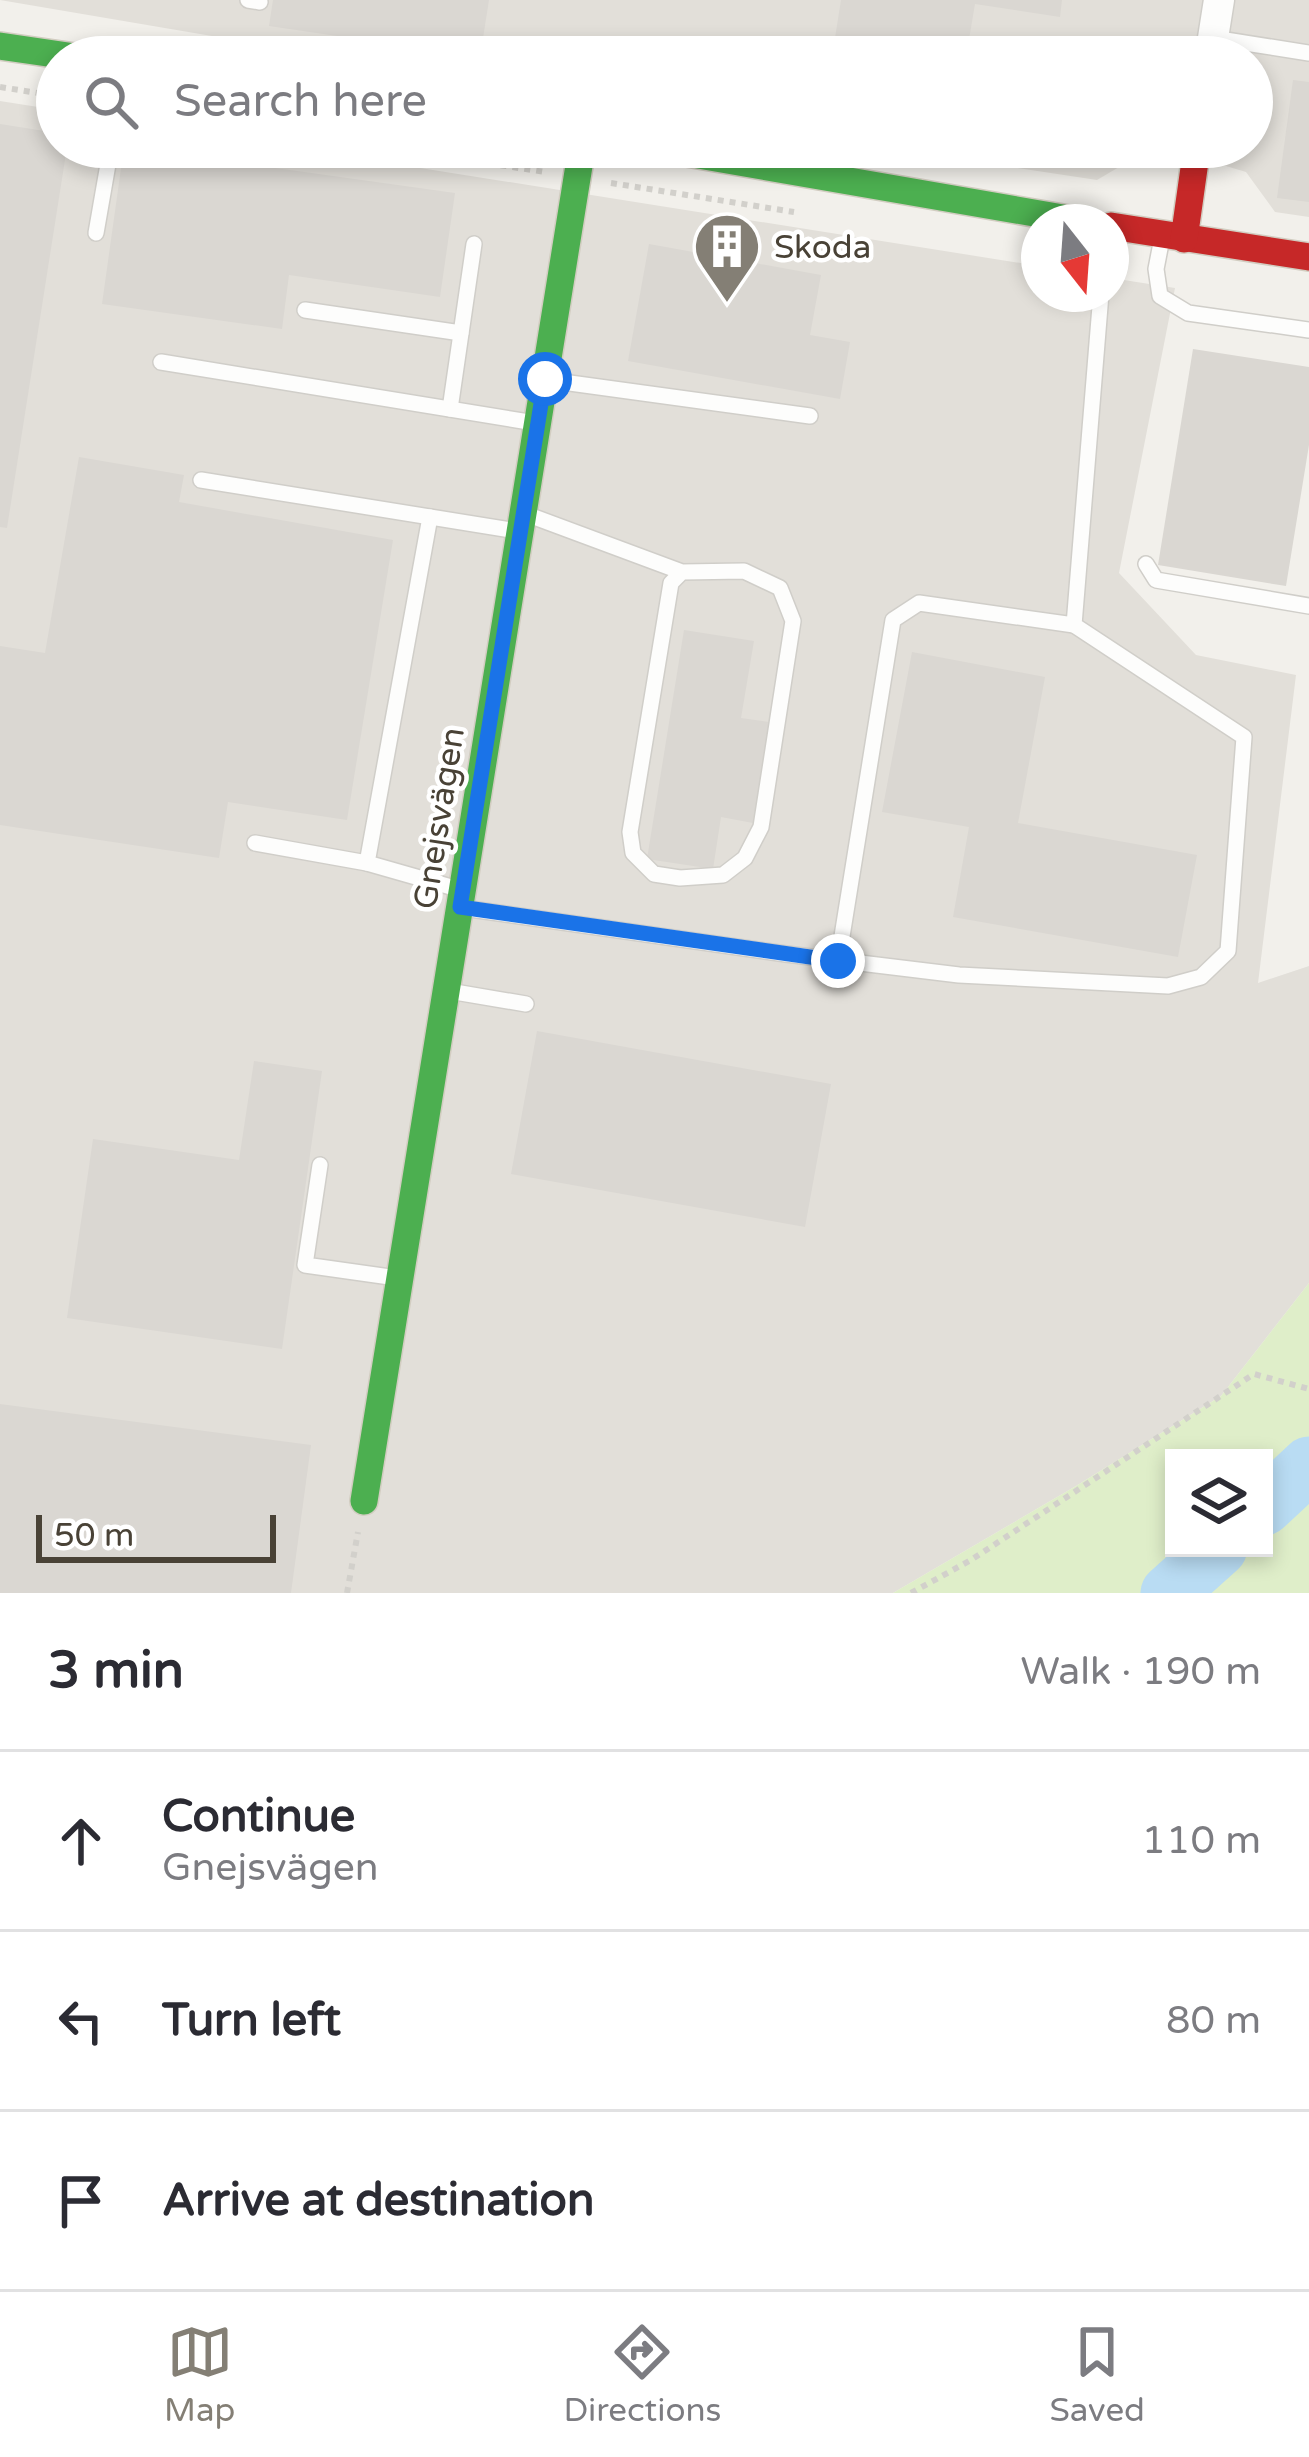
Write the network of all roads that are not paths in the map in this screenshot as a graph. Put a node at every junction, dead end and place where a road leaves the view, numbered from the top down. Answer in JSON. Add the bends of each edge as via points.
{"nodes":[{"id":1,"x":1219,"y":0,"type":"edge"},
{"id":2,"x":1213,"y":36,"type":"edge"},
{"id":3,"x":0,"y":46,"type":"edge"},
{"id":4,"x":36,"y":51,"type":"edge"},
{"id":5,"x":1273,"y":51,"type":"edge"},
{"id":6,"x":1309,"y":53,"type":"edge"},
{"id":7,"x":107,"y":168,"type":"edge"},
{"id":8,"x":578,"y":168,"type":"edge"},
{"id":9,"x":774,"y":168,"type":"edge"},
{"id":10,"x":1191,"y":168,"type":"edge"},
{"id":11,"x":1021,"y":211,"type":"edge"},
{"id":12,"x":1129,"y":229,"type":"edge"},
{"id":13,"x":96,"y":233,"type":"dead end"},
{"id":14,"x":1173,"y":237,"type":"junction"},
{"id":15,"x":474,"y":244,"type":"dead end"},
{"id":16,"x":1309,"y":257,"type":"edge"},
{"id":17,"x":305,"y":310,"type":"dead end"},
{"id":18,"x":1100,"y":312,"type":"edge"},
{"id":19,"x":1309,"y":330,"type":"edge"},
{"id":20,"x":461,"y":332,"type":"junction"},
{"id":21,"x":161,"y":362,"type":"dead end"},
{"id":22,"x":545,"y":379,"type":"junction"},
{"id":23,"x":450,"y":410,"type":"junction"},
{"id":24,"x":810,"y":416,"type":"dead end"},
{"id":25,"x":538,"y":424,"type":"junction"},
{"id":26,"x":201,"y":480,"type":"dead end"},
{"id":27,"x":430,"y":517,"type":"junction"},
{"id":28,"x":522,"y":522,"type":"junction"},
{"id":29,"x":1146,"y":564,"type":"dead end"},
{"id":30,"x":682,"y":572,"type":"junction"},
{"id":31,"x":1309,"y":606,"type":"edge"},
{"id":32,"x":1074,"y":625,"type":"junction"},
{"id":33,"x":255,"y":843,"type":"dead end"},
{"id":34,"x":367,"y":863,"type":"junction"},
{"id":35,"x":461,"y":898,"type":"junction"},
{"id":36,"x":838,"y":961,"type":"junction"},
{"id":37,"x":446,"y":991,"type":"junction"},
{"id":38,"x":526,"y":1004,"type":"dead end"},
{"id":39,"x":320,"y":1165,"type":"dead end"},
{"id":40,"x":400,"y":1279,"type":"junction"},
{"id":41,"x":364,"y":1501,"type":"road end"}],
"edges":[{"from":1,"to":2,"type":"street"},
{"from":3,"to":4,"type":"street"},
{"from":5,"to":6,"type":"lane"},
{"from":7,"to":13,"type":"lane"},
{"from":8,"to":22,"type":"street","name":"Gnejsvägen"},
{"from":9,"to":11,"type":"street"},
{"from":10,"to":14,"type":"street"},
{"from":12,"to":14,"type":"street"},
{"from":14,"to":16,"type":"street"},
{"from":14,"to":19,"type":"lane","via":[[1156,269],[1160,296],[1188,313]]},
{"from":15,"to":20,"type":"lane"},
{"from":17,"to":20,"type":"lane"},
{"from":18,"to":32,"type":"lane"},
{"from":20,"to":23,"type":"lane"},
{"from":21,"to":23,"type":"lane"},
{"from":22,"to":24,"type":"lane"},
{"from":22,"to":25,"type":"street","name":"Gnejsvägen"},
{"from":23,"to":25,"type":"lane"},
{"from":25,"to":28,"type":"street","name":"Gnejsvägen"},
{"from":26,"to":27,"type":"lane"},
{"from":27,"to":28,"type":"lane"},
{"from":27,"to":34,"type":"lane"},
{"from":28,"to":30,"type":"lane"},
{"from":28,"to":35,"type":"street","name":"Gnejsvägen"},
{"from":29,"to":31,"type":"lane","via":[[1156,580]]},
{"from":30,"to":30,"type":"lane","via":[[671,583],[630,832],[633,853],[654,874],[680,878],[723,875],[745,858],[760,827],[793,622],[780,589],[744,571]]},
{"from":32,"to":36,"type":"lane","via":[[919,603],[893,620]]},
{"from":32,"to":36,"type":"lane","via":[[1244,737],[1228,951],[1202,977],[1168,986]]},
{"from":33,"to":34,"type":"lane"},
{"from":34,"to":35,"type":"lane"},
{"from":35,"to":36,"type":"lane"},
{"from":35,"to":37,"type":"street","name":"Gnejsvägen"},
{"from":37,"to":38,"type":"lane"},
{"from":37,"to":40,"type":"street","name":"Gnejsvägen"},
{"from":39,"to":40,"type":"lane","via":[[305,1265]]},
{"from":40,"to":41,"type":"street","name":"Gnejsvägen"}]}
